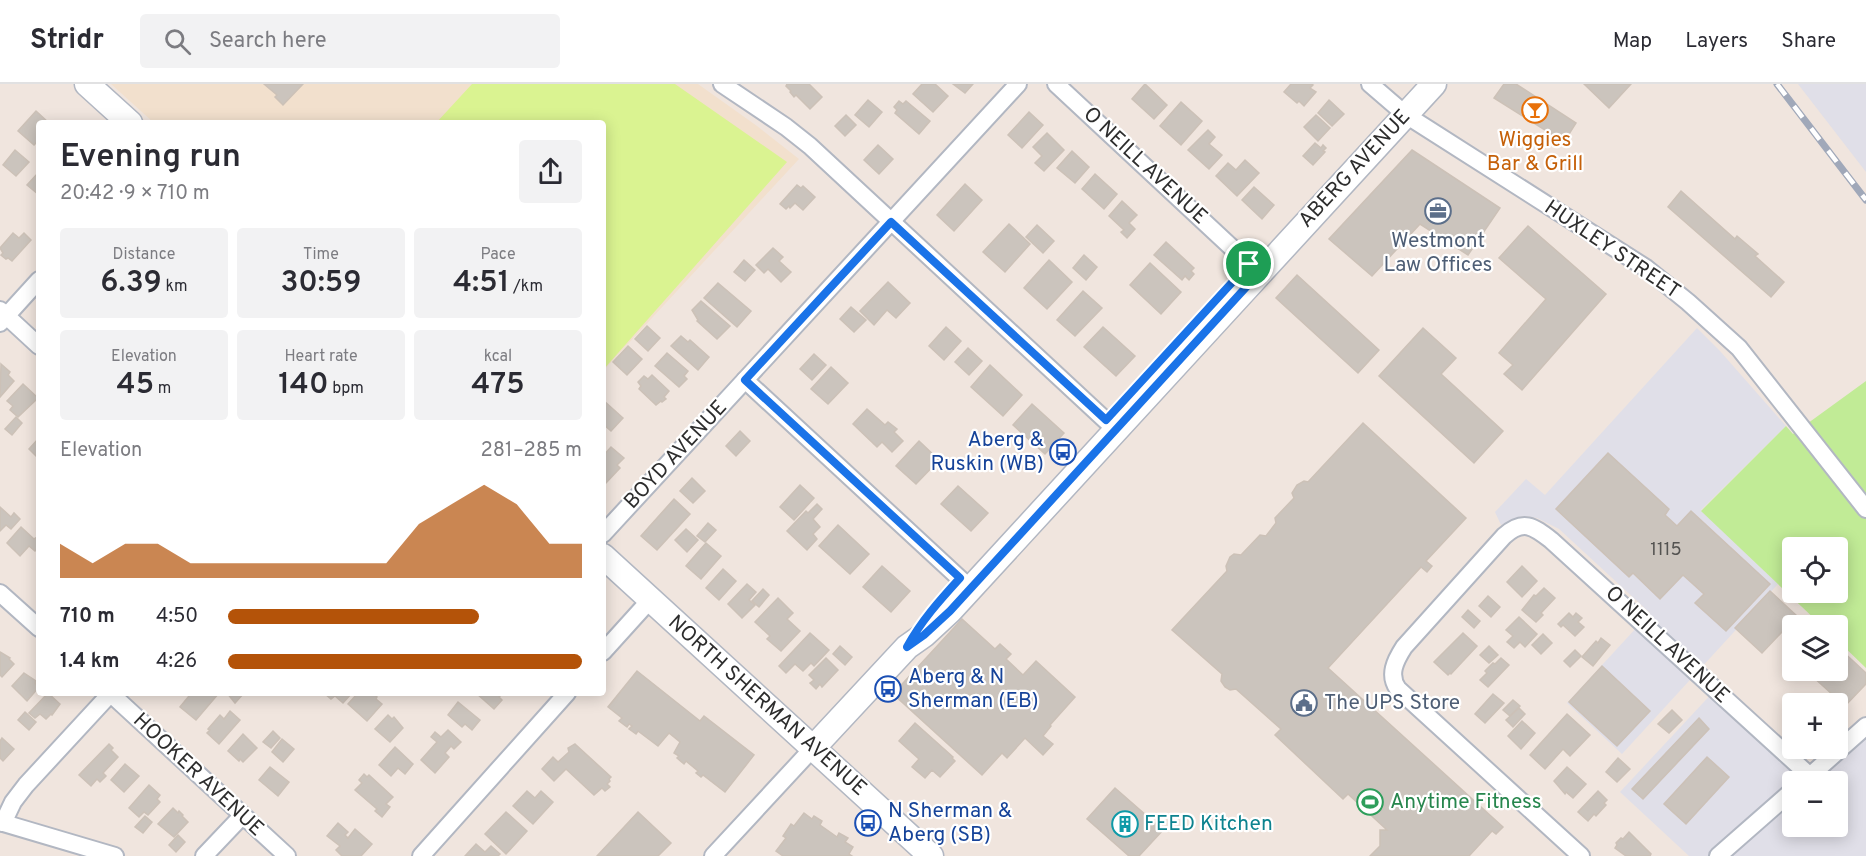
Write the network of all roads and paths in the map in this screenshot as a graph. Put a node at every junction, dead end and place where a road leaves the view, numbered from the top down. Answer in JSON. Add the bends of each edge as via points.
{"nodes":[{"id":1,"x":87,"y":84,"type":"edge"},
{"id":2,"x":722,"y":84,"type":"edge"},
{"id":3,"x":1018,"y":84,"type":"edge"},
{"id":4,"x":1056,"y":84,"type":"edge"},
{"id":5,"x":1370,"y":84,"type":"edge"},
{"id":6,"x":1414,"y":84,"type":"edge"},
{"id":7,"x":1434,"y":84,"type":"edge"},
{"id":8,"x":1400,"y":110,"type":"junction"},
{"id":9,"x":127,"y":120,"type":"edge"},
{"id":10,"x":891,"y":222,"type":"junction"},
{"id":11,"x":1254,"y":268,"type":"junction"},
{"id":12,"x":36,"y":283,"type":"edge"},
{"id":13,"x":2,"y":317,"type":"edge"},
{"id":14,"x":36,"y":344,"type":"edge"},
{"id":15,"x":745,"y":380,"type":"junction"},
{"id":16,"x":1111,"y":425,"type":"junction"},
{"id":17,"x":1866,"y":510,"type":"edge"},
{"id":18,"x":606,"y":531,"type":"edge"},
{"id":19,"x":606,"y":559,"type":"edge"},
{"id":20,"x":965,"y":583,"type":"junction"},
{"id":21,"x":0,"y":593,"type":"edge"},
{"id":22,"x":650,"y":600,"type":"junction"},
{"id":23,"x":36,"y":625,"type":"edge"},
{"id":24,"x":606,"y":649,"type":"edge"},
{"id":25,"x":108,"y":696,"type":"edge"},
{"id":26,"x":114,"y":696,"type":"edge"},
{"id":27,"x":564,"y":696,"type":"edge"},
{"id":28,"x":1866,"y":726,"type":"edge"},
{"id":29,"x":813,"y":748,"type":"junction"},
{"id":30,"x":1797,"y":771,"type":"edge"},
{"id":31,"x":1815,"y":771,"type":"edge"},
{"id":32,"x":1782,"y":800,"type":"edge"},
{"id":33,"x":242,"y":816,"type":"junction"},
{"id":34,"x":2,"y":822,"type":"edge"},
{"id":35,"x":114,"y":856,"type":"edge"},
{"id":36,"x":204,"y":856,"type":"edge"},
{"id":37,"x":287,"y":856,"type":"edge"},
{"id":38,"x":421,"y":856,"type":"edge"},
{"id":39,"x":713,"y":856,"type":"edge"},
{"id":40,"x":931,"y":856,"type":"edge"},
{"id":41,"x":1581,"y":856,"type":"edge"},
{"id":42,"x":1718,"y":856,"type":"edge"}],
"edges":[{"from":1,"to":9,"type":"street"},
{"from":2,"to":10,"type":"street","via":[[810,146]]},
{"from":3,"to":10,"type":"street","name":"BOYD AVENUE"},
{"from":4,"to":11,"type":"street","name":"O NEILL AVENUE"},
{"from":5,"to":8,"type":"street","name":"HUXLEY STREET"},
{"from":6,"to":8,"type":"street","name":"ABERG AVENUE"},
{"from":7,"to":8,"type":"street","name":"ABERG AVENUE"},
{"from":8,"to":11,"type":"street","name":"ABERG AVENUE"},
{"from":8,"to":17,"type":"street","name":"HUXLEY STREET","via":[[1646,268],[1688,302],[1739,348]]},
{"from":10,"to":15,"type":"street","name":"BOYD AVENUE"},
{"from":10,"to":16,"type":"street"},
{"from":11,"to":16,"type":"street","name":"ABERG AVENUE"},
{"from":12,"to":13,"type":"street"},
{"from":13,"to":14,"type":"street"},
{"from":15,"to":18,"type":"street","name":"BOYD AVENUE"},
{"from":15,"to":20,"type":"street"},
{"from":16,"to":20,"type":"street","name":"ABERG AVENUE"},
{"from":19,"to":22,"type":"street","name":"NORTH SHERMAN AVENUE"},
{"from":20,"to":29,"type":"street","name":"ABERG AVENUE","via":[[940,621],[907,647]]},
{"from":21,"to":23,"type":"street"},
{"from":22,"to":24,"type":"street"},
{"from":22,"to":29,"type":"street","name":"NORTH SHERMAN AVENUE"},
{"from":25,"to":34,"type":"street","via":[[26,785]]},
{"from":26,"to":33,"type":"street","name":"HOOKER AVENUE"},
{"from":27,"to":38,"type":"street"},
{"from":28,"to":31,"type":"street"},
{"from":29,"to":39,"type":"street"},
{"from":29,"to":40,"type":"street","name":"NORTH SHERMAN AVENUE"},
{"from":30,"to":41,"type":"street","name":"O NEILL AVENUE","via":[[1551,540],[1534,528],[1514,527],[1404,647],[1394,665],[1393,682]]},
{"from":32,"to":42,"type":"street"},
{"from":33,"to":36,"type":"street"},
{"from":33,"to":37,"type":"street","name":"HOOKER AVENUE"},
{"from":34,"to":35,"type":"street"}]}
